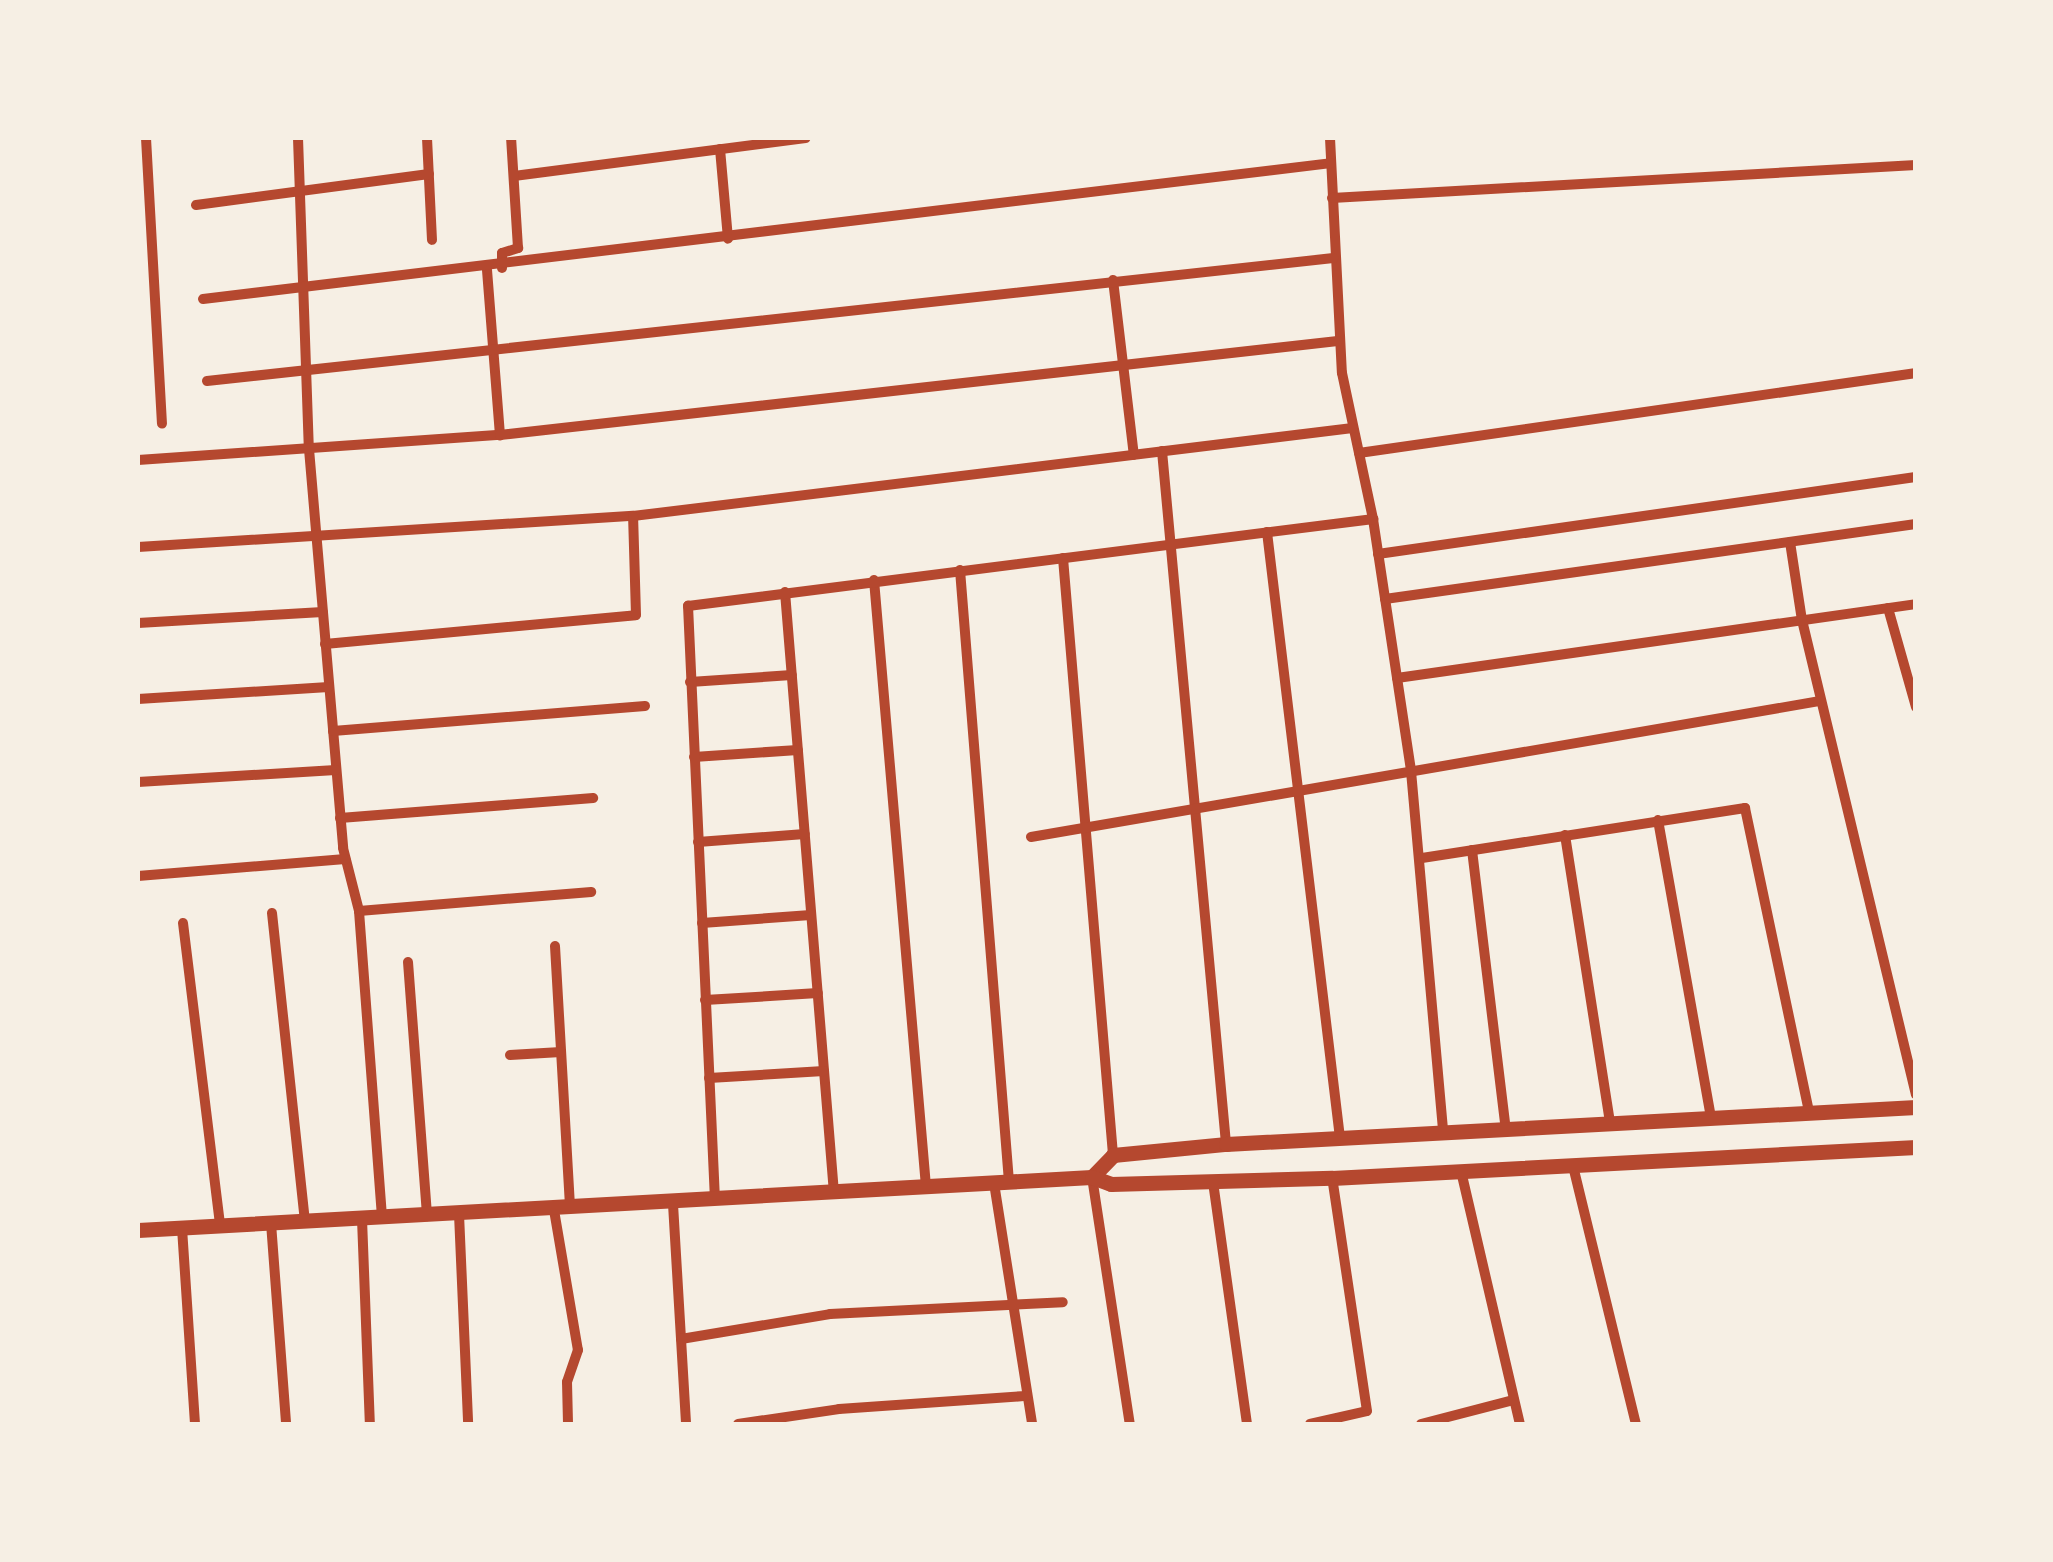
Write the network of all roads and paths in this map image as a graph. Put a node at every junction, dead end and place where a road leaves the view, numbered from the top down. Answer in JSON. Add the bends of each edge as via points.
{"nodes":[{"id":1,"x":146,"y":138,"type":"edge"},
{"id":2,"x":298,"y":138,"type":"edge"},
{"id":3,"x":427,"y":138,"type":"edge"},
{"id":4,"x":511,"y":138,"type":"edge"},
{"id":5,"x":806,"y":138,"type":"edge"},
{"id":6,"x":1330,"y":138,"type":"edge"},
{"id":7,"x":720,"y":149,"type":"junction"},
{"id":8,"x":1331,"y":163,"type":"junction"},
{"id":9,"x":1916,"y":165,"type":"edge"},
{"id":10,"x":429,"y":174,"type":"junction"},
{"id":11,"x":514,"y":176,"type":"junction"},
{"id":12,"x":300,"y":191,"type":"junction"},
{"id":13,"x":1332,"y":198,"type":"junction"},
{"id":14,"x":196,"y":205,"type":"dead end"},
{"id":15,"x":728,"y":239,"type":"junction"},
{"id":16,"x":432,"y":240,"type":"dead end"},
{"id":17,"x":1333,"y":258,"type":"junction"},
{"id":18,"x":502,"y":268,"type":"junction"},
{"id":19,"x":487,"y":270,"type":"junction"},
{"id":20,"x":1113,"y":280,"type":"junction"},
{"id":21,"x":304,"y":289,"type":"junction"},
{"id":22,"x":203,"y":299,"type":"dead end"},
{"id":23,"x":1338,"y":341,"type":"junction"},
{"id":24,"x":493,"y":349,"type":"junction"},
{"id":25,"x":1125,"y":364,"type":"junction"},
{"id":26,"x":307,"y":370,"type":"junction"},
{"id":27,"x":1916,"y":373,"type":"edge"},
{"id":28,"x":207,"y":381,"type":"dead end"},
{"id":29,"x":162,"y":424,"type":"dead end"},
{"id":30,"x":1353,"y":428,"type":"junction"},
{"id":31,"x":500,"y":436,"type":"junction"},
{"id":32,"x":309,"y":449,"type":"junction"},
{"id":33,"x":1162,"y":451,"type":"junction"},
{"id":34,"x":1359,"y":453,"type":"junction"},
{"id":35,"x":1134,"y":455,"type":"junction"},
{"id":36,"x":138,"y":460,"type":"edge"},
{"id":37,"x":1916,"y":477,"type":"edge"},
{"id":38,"x":633,"y":516,"type":"junction"},
{"id":39,"x":1373,"y":519,"type":"junction"},
{"id":40,"x":1916,"y":524,"type":"edge"},
{"id":41,"x":1267,"y":532,"type":"junction"},
{"id":42,"x":316,"y":538,"type":"junction"},
{"id":43,"x":1790,"y":542,"type":"junction"},
{"id":44,"x":1171,"y":544,"type":"junction"},
{"id":45,"x":138,"y":547,"type":"edge"},
{"id":46,"x":1378,"y":554,"type":"junction"},
{"id":47,"x":1062,"y":558,"type":"junction"},
{"id":48,"x":960,"y":570,"type":"junction"},
{"id":49,"x":874,"y":580,"type":"junction"},
{"id":50,"x":785,"y":592,"type":"junction"},
{"id":51,"x":1385,"y":599,"type":"junction"},
{"id":52,"x":1916,"y":604,"type":"edge"},
{"id":53,"x":1888,"y":608,"type":"junction"},
{"id":54,"x":323,"y":612,"type":"junction"},
{"id":55,"x":1802,"y":620,"type":"junction"},
{"id":56,"x":138,"y":623,"type":"edge"},
{"id":57,"x":326,"y":644,"type":"junction"},
{"id":58,"x":792,"y":674,"type":"junction"},
{"id":59,"x":1397,"y":678,"type":"junction"},
{"id":60,"x":690,"y":682,"type":"junction"},
{"id":61,"x":329,"y":687,"type":"junction"},
{"id":62,"x":138,"y":699,"type":"edge"},
{"id":63,"x":1820,"y":701,"type":"junction"},
{"id":64,"x":645,"y":706,"type":"dead end"},
{"id":65,"x":1916,"y":707,"type":"edge"},
{"id":66,"x":333,"y":731,"type":"junction"},
{"id":67,"x":798,"y":750,"type":"junction"},
{"id":68,"x":694,"y":757,"type":"junction"},
{"id":69,"x":336,"y":770,"type":"junction"},
{"id":70,"x":1411,"y":771,"type":"junction"},
{"id":71,"x":138,"y":782,"type":"edge"},
{"id":72,"x":1298,"y":790,"type":"junction"},
{"id":73,"x":593,"y":798,"type":"dead end"},
{"id":74,"x":1195,"y":808,"type":"junction"},
{"id":75,"x":340,"y":818,"type":"junction"},
{"id":76,"x":1658,"y":820,"type":"junction"},
{"id":77,"x":1086,"y":827,"type":"junction"},
{"id":78,"x":805,"y":834,"type":"junction"},
{"id":79,"x":1566,"y":835,"type":"junction"},
{"id":80,"x":1031,"y":836,"type":"dead end"},
{"id":81,"x":698,"y":842,"type":"junction"},
{"id":82,"x":1472,"y":850,"type":"junction"},
{"id":83,"x":1422,"y":858,"type":"junction"},
{"id":84,"x":345,"y":859,"type":"junction"},
{"id":85,"x":138,"y":876,"type":"edge"},
{"id":86,"x":592,"y":892,"type":"dead end"},
{"id":87,"x":359,"y":910,"type":"junction"},
{"id":88,"x":272,"y":913,"type":"dead end"},
{"id":89,"x":811,"y":915,"type":"junction"},
{"id":90,"x":184,"y":922,"type":"dead end"},
{"id":91,"x":702,"y":923,"type":"junction"},
{"id":92,"x":555,"y":946,"type":"dead end"},
{"id":93,"x":408,"y":962,"type":"dead end"},
{"id":94,"x":818,"y":994,"type":"junction"},
{"id":95,"x":706,"y":1000,"type":"junction"},
{"id":96,"x":561,"y":1052,"type":"junction"},
{"id":97,"x":510,"y":1055,"type":"dead end"},
{"id":98,"x":824,"y":1070,"type":"junction"},
{"id":99,"x":709,"y":1078,"type":"junction"},
{"id":100,"x":1916,"y":1095,"type":"edge"},
{"id":101,"x":1916,"y":1107,"type":"edge"},
{"id":102,"x":1810,"y":1114,"type":"junction"},
{"id":103,"x":1710,"y":1118,"type":"junction"},
{"id":104,"x":1610,"y":1124,"type":"junction"},
{"id":105,"x":1506,"y":1129,"type":"junction"},
{"id":106,"x":1442,"y":1132,"type":"junction"},
{"id":107,"x":1340,"y":1138,"type":"junction"},
{"id":108,"x":1226,"y":1144,"type":"junction"},
{"id":109,"x":1916,"y":1147,"type":"edge"},
{"id":110,"x":1113,"y":1155,"type":"junction"},
{"id":111,"x":1573,"y":1166,"type":"junction"},
{"id":112,"x":1461,"y":1171,"type":"junction"},
{"id":113,"x":1092,"y":1177,"type":"junction"},
{"id":114,"x":1332,"y":1178,"type":"junction"},
{"id":115,"x":1002,"y":1182,"type":"junction"},
{"id":116,"x":1213,"y":1182,"type":"junction"},
{"id":117,"x":926,"y":1187,"type":"junction"},
{"id":118,"x":834,"y":1193,"type":"junction"},
{"id":119,"x":715,"y":1201,"type":"junction"},
{"id":120,"x":673,"y":1204,"type":"junction"},
{"id":121,"x":562,"y":1210,"type":"junction"},
{"id":122,"x":460,"y":1214,"type":"junction"},
{"id":123,"x":427,"y":1216,"type":"junction"},
{"id":124,"x":382,"y":1218,"type":"junction"},
{"id":125,"x":362,"y":1219,"type":"junction"},
{"id":126,"x":305,"y":1222,"type":"junction"},
{"id":127,"x":271,"y":1224,"type":"junction"},
{"id":128,"x":220,"y":1226,"type":"junction"},
{"id":129,"x":182,"y":1228,"type":"junction"},
{"id":130,"x":138,"y":1230,"type":"edge"},
{"id":131,"x":1063,"y":1302,"type":"dead end"},
{"id":132,"x":1013,"y":1305,"type":"junction"},
{"id":133,"x":682,"y":1339,"type":"junction"},
{"id":134,"x":1028,"y":1396,"type":"junction"},
{"id":135,"x":1514,"y":1400,"type":"junction"},
{"id":136,"x":838,"y":1409,"type":"junction"},
{"id":137,"x":195,"y":1424,"type":"edge"},
{"id":138,"x":286,"y":1424,"type":"edge"},
{"id":139,"x":370,"y":1424,"type":"edge"},
{"id":140,"x":468,"y":1424,"type":"edge"},
{"id":141,"x":568,"y":1424,"type":"edge"},
{"id":142,"x":686,"y":1424,"type":"edge"},
{"id":143,"x":738,"y":1424,"type":"edge"},
{"id":144,"x":840,"y":1424,"type":"edge"},
{"id":145,"x":1032,"y":1424,"type":"edge"},
{"id":146,"x":1130,"y":1424,"type":"edge"},
{"id":147,"x":1248,"y":1424,"type":"edge"},
{"id":148,"x":1310,"y":1424,"type":"edge"},
{"id":149,"x":1422,"y":1424,"type":"edge"},
{"id":150,"x":1520,"y":1424,"type":"edge"},
{"id":151,"x":1636,"y":1424,"type":"edge"}],
"edges":[{"from":1,"to":29,"type":"street"},
{"from":2,"to":12,"type":"street"},
{"from":3,"to":10,"type":"street"},
{"from":4,"to":11,"type":"street"},
{"from":5,"to":7,"type":"street"},
{"from":6,"to":8,"type":"street"},
{"from":7,"to":11,"type":"street"},
{"from":7,"to":15,"type":"street"},
{"from":8,"to":13,"type":"street"},
{"from":8,"to":15,"type":"street"},
{"from":9,"to":13,"type":"street"},
{"from":10,"to":12,"type":"street"},
{"from":10,"to":16,"type":"street"},
{"from":11,"to":18,"type":"street","via":[[518,248],[502,253]]},
{"from":12,"to":14,"type":"street"},
{"from":12,"to":21,"type":"street"},
{"from":13,"to":17,"type":"street"},
{"from":15,"to":18,"type":"street"},
{"from":17,"to":20,"type":"street"},
{"from":17,"to":23,"type":"street"},
{"from":18,"to":19,"type":"street"},
{"from":19,"to":21,"type":"street"},
{"from":19,"to":24,"type":"street"},
{"from":20,"to":24,"type":"street"},
{"from":20,"to":25,"type":"street"},
{"from":21,"to":22,"type":"street"},
{"from":21,"to":26,"type":"street"},
{"from":23,"to":25,"type":"street"},
{"from":23,"to":30,"type":"street"},
{"from":24,"to":26,"type":"street"},
{"from":24,"to":31,"type":"street"},
{"from":25,"to":31,"type":"street"},
{"from":25,"to":35,"type":"street"},
{"from":26,"to":28,"type":"street"},
{"from":26,"to":32,"type":"street"},
{"from":27,"to":34,"type":"street"},
{"from":30,"to":33,"type":"street"},
{"from":30,"to":34,"type":"street"},
{"from":31,"to":32,"type":"street"},
{"from":32,"to":36,"type":"street"},
{"from":32,"to":42,"type":"street"},
{"from":33,"to":35,"type":"street"},
{"from":33,"to":44,"type":"street"},
{"from":34,"to":39,"type":"street"},
{"from":35,"to":38,"type":"street"},
{"from":37,"to":46,"type":"street"},
{"from":38,"to":42,"type":"street"},
{"from":38,"to":57,"type":"street","via":[[636,615]]},
{"from":39,"to":41,"type":"street"},
{"from":39,"to":46,"type":"street"},
{"from":40,"to":43,"type":"street"},
{"from":41,"to":44,"type":"street"},
{"from":41,"to":72,"type":"street"},
{"from":42,"to":45,"type":"street"},
{"from":42,"to":54,"type":"street"},
{"from":43,"to":51,"type":"street"},
{"from":43,"to":55,"type":"street"},
{"from":44,"to":47,"type":"street"},
{"from":44,"to":74,"type":"street"},
{"from":46,"to":51,"type":"street"},
{"from":47,"to":48,"type":"street"},
{"from":47,"to":77,"type":"street"},
{"from":48,"to":49,"type":"street"},
{"from":48,"to":115,"type":"street"},
{"from":49,"to":50,"type":"street"},
{"from":49,"to":117,"type":"street"},
{"from":50,"to":58,"type":"street"},
{"from":50,"to":60,"type":"street","via":[[688,606]]},
{"from":51,"to":59,"type":"street"},
{"from":52,"to":53,"type":"street"},
{"from":53,"to":55,"type":"street"},
{"from":53,"to":65,"type":"street"},
{"from":54,"to":56,"type":"street"},
{"from":54,"to":57,"type":"street"},
{"from":55,"to":59,"type":"street"},
{"from":55,"to":63,"type":"street"},
{"from":57,"to":61,"type":"street"},
{"from":58,"to":60,"type":"street"},
{"from":58,"to":67,"type":"street"},
{"from":59,"to":70,"type":"street"},
{"from":60,"to":68,"type":"street"},
{"from":61,"to":62,"type":"street"},
{"from":61,"to":66,"type":"street"},
{"from":63,"to":70,"type":"street"},
{"from":63,"to":100,"type":"street"},
{"from":64,"to":66,"type":"street"},
{"from":66,"to":69,"type":"street"},
{"from":67,"to":68,"type":"street"},
{"from":67,"to":78,"type":"street"},
{"from":68,"to":81,"type":"street"},
{"from":69,"to":71,"type":"street"},
{"from":69,"to":75,"type":"street"},
{"from":70,"to":72,"type":"street"},
{"from":70,"to":83,"type":"street"},
{"from":72,"to":74,"type":"street"},
{"from":72,"to":107,"type":"street"},
{"from":73,"to":75,"type":"street"},
{"from":74,"to":77,"type":"street"},
{"from":74,"to":108,"type":"street"},
{"from":75,"to":84,"type":"street"},
{"from":76,"to":79,"type":"street"},
{"from":76,"to":102,"type":"street","via":[[1745,808]]},
{"from":76,"to":103,"type":"street"},
{"from":77,"to":80,"type":"street"},
{"from":77,"to":110,"type":"street"},
{"from":78,"to":81,"type":"street"},
{"from":78,"to":89,"type":"street"},
{"from":79,"to":82,"type":"street"},
{"from":79,"to":104,"type":"street"},
{"from":81,"to":91,"type":"street"},
{"from":82,"to":83,"type":"street"},
{"from":82,"to":105,"type":"street"},
{"from":83,"to":106,"type":"street"},
{"from":84,"to":85,"type":"street"},
{"from":84,"to":87,"type":"street"},
{"from":86,"to":87,"type":"street"},
{"from":87,"to":124,"type":"street"},
{"from":88,"to":126,"type":"street"},
{"from":89,"to":91,"type":"street"},
{"from":89,"to":94,"type":"street"},
{"from":90,"to":128,"type":"street"},
{"from":91,"to":95,"type":"street"},
{"from":92,"to":96,"type":"street"},
{"from":93,"to":123,"type":"street"},
{"from":94,"to":95,"type":"street"},
{"from":94,"to":98,"type":"street"},
{"from":95,"to":99,"type":"street"},
{"from":96,"to":97,"type":"street"},
{"from":96,"to":121,"type":"street"},
{"from":98,"to":99,"type":"street"},
{"from":98,"to":118,"type":"street"},
{"from":99,"to":119,"type":"street"},
{"from":101,"to":102,"type":"main road"},
{"from":102,"to":103,"type":"main road"},
{"from":103,"to":104,"type":"main road"},
{"from":104,"to":105,"type":"main road"},
{"from":105,"to":106,"type":"main road"},
{"from":106,"to":107,"type":"main road"},
{"from":107,"to":108,"type":"main road"},
{"from":108,"to":110,"type":"main road"},
{"from":109,"to":111,"type":"main road"},
{"from":110,"to":113,"type":"main road"},
{"from":111,"to":112,"type":"main road"},
{"from":111,"to":151,"type":"street"},
{"from":112,"to":114,"type":"main road"},
{"from":112,"to":135,"type":"street"},
{"from":113,"to":115,"type":"main road"},
{"from":113,"to":116,"type":"main road","via":[[1111,1184]]},
{"from":113,"to":146,"type":"street"},
{"from":114,"to":116,"type":"main road"},
{"from":114,"to":148,"type":"street","via":[[1364,1415]]},
{"from":115,"to":117,"type":"main road"},
{"from":115,"to":132,"type":"street"},
{"from":116,"to":147,"type":"street"},
{"from":117,"to":118,"type":"main road"},
{"from":118,"to":119,"type":"main road"},
{"from":119,"to":120,"type":"main road"},
{"from":120,"to":121,"type":"main road"},
{"from":120,"to":133,"type":"street"},
{"from":121,"to":122,"type":"main road"},
{"from":121,"to":141,"type":"street","via":[[578,1350],[567,1382]]},
{"from":122,"to":123,"type":"main road"},
{"from":122,"to":140,"type":"street"},
{"from":123,"to":124,"type":"main road"},
{"from":124,"to":125,"type":"main road"},
{"from":125,"to":126,"type":"main road"},
{"from":125,"to":139,"type":"street"},
{"from":126,"to":127,"type":"main road"},
{"from":127,"to":128,"type":"main road"},
{"from":127,"to":138,"type":"street"},
{"from":128,"to":129,"type":"main road"},
{"from":129,"to":130,"type":"main road"},
{"from":129,"to":137,"type":"street"},
{"from":131,"to":132,"type":"street"},
{"from":132,"to":133,"type":"street","via":[[830,1314]]},
{"from":132,"to":134,"type":"street"},
{"from":133,"to":142,"type":"street"},
{"from":134,"to":136,"type":"street"},
{"from":134,"to":145,"type":"street"},
{"from":135,"to":149,"type":"street"},
{"from":135,"to":150,"type":"street"},
{"from":136,"to":143,"type":"street"},
{"from":136,"to":144,"type":"street"}]}
